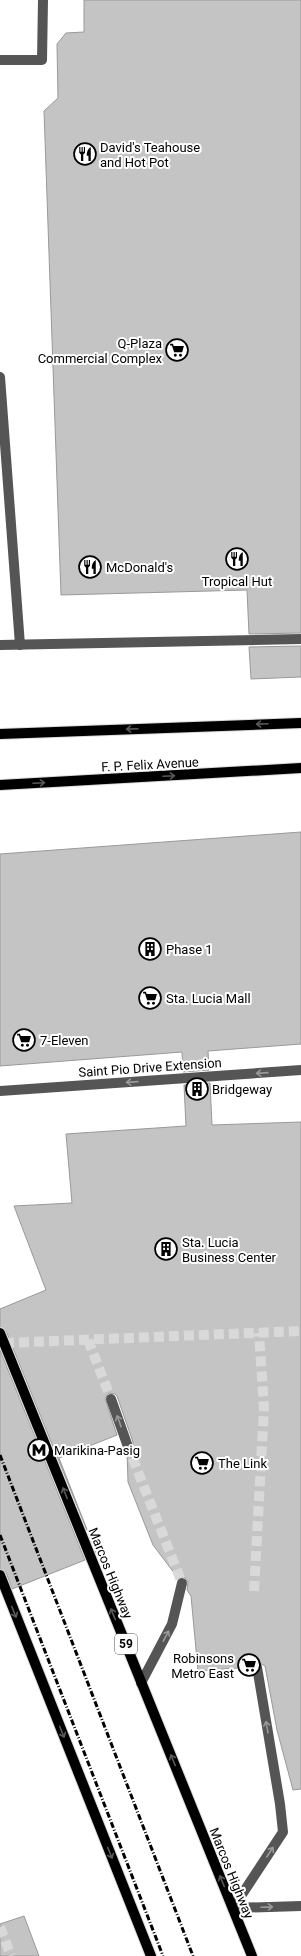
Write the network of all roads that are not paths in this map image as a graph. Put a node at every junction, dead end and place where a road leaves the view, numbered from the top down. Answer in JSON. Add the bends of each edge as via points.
{"nodes":[{"id":1,"x":42,"y":0,"type":"edge"},
{"id":2,"x":0,"y":60,"type":"edge"},
{"id":3,"x":0,"y":377,"type":"edge"},
{"id":4,"x":301,"y":639,"type":"edge"},
{"id":5,"x":20,"y":644,"type":"junction"},
{"id":6,"x":0,"y":645,"type":"edge"},
{"id":7,"x":301,"y":723,"type":"edge"},
{"id":8,"x":0,"y":734,"type":"edge"},
{"id":9,"x":301,"y":768,"type":"edge"},
{"id":10,"x":0,"y":785,"type":"edge"},
{"id":11,"x":301,"y":1070,"type":"edge"},
{"id":12,"x":0,"y":1090,"type":"edge"},
{"id":13,"x":0,"y":1333,"type":"edge"},
{"id":14,"x":111,"y":1399,"type":"tunnel mouth"},
{"id":15,"x":127,"y":1444,"type":"tunnel mouth"},
{"id":16,"x":0,"y":1575,"type":"edge"},
{"id":17,"x":182,"y":1584,"type":"tunnel mouth"},
{"id":18,"x":257,"y":1667,"type":"dead end"},
{"id":19,"x":141,"y":1682,"type":"junction"},
{"id":20,"x":301,"y":1906,"type":"edge"},
{"id":21,"x":233,"y":1908,"type":"junction"},
{"id":22,"x":151,"y":1956,"type":"edge"},
{"id":23,"x":252,"y":1956,"type":"edge"}],
"edges":[{"from":1,"to":2,"type":"street","via":[[42,60]]},
{"from":3,"to":5,"type":"street"},
{"from":4,"to":5,"type":"street"},
{"from":5,"to":6,"type":"street"},
{"from":7,"to":8,"type":"main road","one_way":true},
{"from":10,"to":9,"type":"main road","name":"F. P. Felix Avenue","one_way":true},
{"from":11,"to":12,"type":"street","name":"Saint Pio Drive Extension","one_way":true},
{"from":19,"to":13,"type":"main road","name":"Marcos Highway","number":"59","one_way":true},
{"from":15,"to":14,"type":"street","one_way":true},
{"from":16,"to":22,"type":"main road","one_way":true},
{"from":19,"to":17,"type":"street","one_way":true,"via":[[172,1624]]},
{"from":21,"to":18,"type":"street","one_way":true,"via":[[283,1832]]},
{"from":21,"to":19,"type":"main road","name":"Marcos Highway","number":"59","one_way":true},
{"from":21,"to":20,"type":"street","one_way":true},
{"from":21,"to":23,"type":"main road","name":"Marcos Highway","number":"59"}]}
